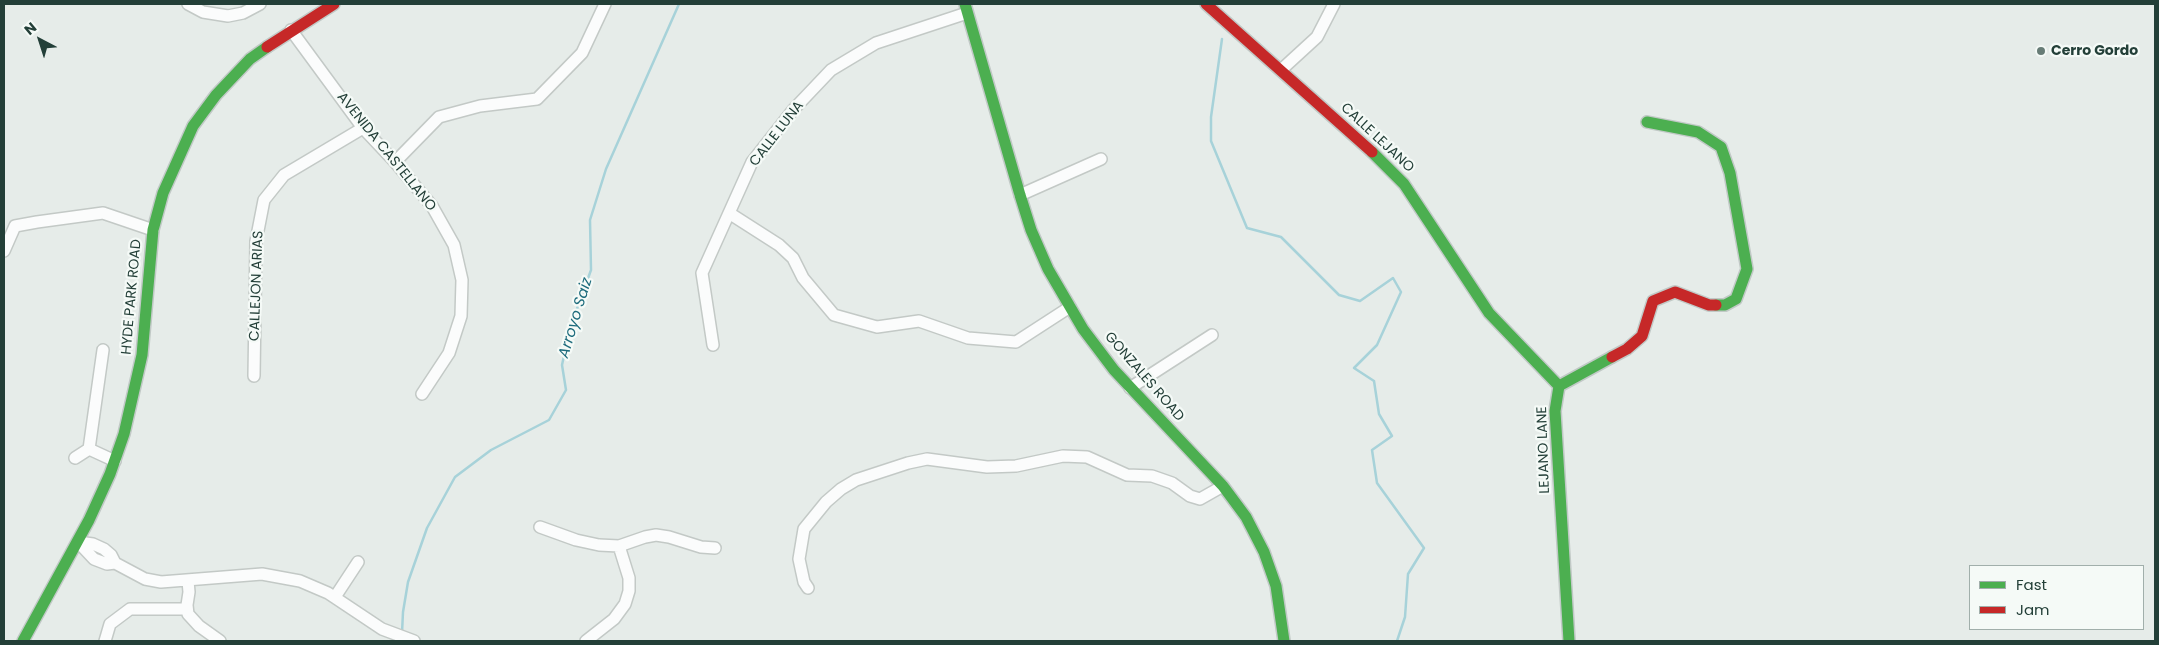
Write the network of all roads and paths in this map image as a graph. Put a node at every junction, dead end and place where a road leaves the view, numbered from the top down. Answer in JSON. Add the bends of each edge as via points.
{"nodes":[{"id":1,"x":188,"y":4,"type":"edge"},
{"id":2,"x":260,"y":4,"type":"edge"},
{"id":3,"x":334,"y":4,"type":"edge"},
{"id":4,"x":605,"y":4,"type":"edge"},
{"id":5,"x":1206,"y":4,"type":"edge"},
{"id":6,"x":1334,"y":4,"type":"edge"},
{"id":7,"x":966,"y":8,"type":"edge"},
{"id":8,"x":291,"y":30,"type":"junction"},
{"id":9,"x":1281,"y":70,"type":"junction"},
{"id":10,"x":1647,"y":122,"type":"dead end"},
{"id":11,"x":363,"y":128,"type":"junction"},
{"id":12,"x":1101,"y":159,"type":"dead end"},
{"id":13,"x":395,"y":162,"type":"junction"},
{"id":14,"x":1020,"y":195,"type":"junction"},
{"id":15,"x":729,"y":213,"type":"junction"},
{"id":16,"x":154,"y":230,"type":"junction"},
{"id":17,"x":4,"y":251,"type":"edge"},
{"id":18,"x":1070,"y":307,"type":"junction"},
{"id":19,"x":1212,"y":335,"type":"dead end"},
{"id":20,"x":713,"y":345,"type":"dead end"},
{"id":21,"x":103,"y":350,"type":"dead end"},
{"id":22,"x":254,"y":376,"type":"dead end"},
{"id":23,"x":1559,"y":386,"type":"junction"},
{"id":24,"x":1130,"y":388,"type":"junction"},
{"id":25,"x":422,"y":394,"type":"dead end"},
{"id":26,"x":90,"y":449,"type":"junction"},
{"id":27,"x":75,"y":458,"type":"dead end"},
{"id":28,"x":115,"y":461,"type":"junction"},
{"id":29,"x":1223,"y":486,"type":"junction"},
{"id":30,"x":540,"y":527,"type":"dead end"},
{"id":31,"x":78,"y":542,"type":"junction"},
{"id":32,"x":619,"y":546,"type":"junction"},
{"id":33,"x":714,"y":548,"type":"dead end"},
{"id":34,"x":358,"y":562,"type":"dead end"},
{"id":35,"x":188,"y":581,"type":"junction"},
{"id":36,"x":808,"y":588,"type":"dead end"},
{"id":37,"x":335,"y":597,"type":"junction"},
{"id":38,"x":187,"y":610,"type":"junction"},
{"id":39,"x":23,"y":641,"type":"edge"},
{"id":40,"x":105,"y":641,"type":"edge"},
{"id":41,"x":220,"y":641,"type":"edge"},
{"id":42,"x":414,"y":641,"type":"edge"},
{"id":43,"x":586,"y":641,"type":"edge"},
{"id":44,"x":1284,"y":641,"type":"edge"},
{"id":45,"x":1569,"y":641,"type":"edge"}],
"edges":[{"from":1,"to":2,"type":"street","via":[[203,12],[228,16]]},
{"from":3,"to":8,"type":"street","name":"HYDE PARK ROAD"},
{"from":4,"to":13,"type":"street","via":[[582,53],[537,99],[480,106],[439,117]]},
{"from":5,"to":9,"type":"street","name":"CALLE LEJANO"},
{"from":6,"to":9,"type":"street","via":[[1317,37]]},
{"from":7,"to":14,"type":"street","name":"GONZALES ROAD"},
{"from":7,"to":15,"type":"street","name":"CALLE LUNA","via":[[876,43],[831,70],[793,110],[752,162]]},
{"from":8,"to":11,"type":"street","name":"AVENIDA CASTELLANO"},
{"from":8,"to":16,"type":"street","name":"HYDE PARK ROAD","via":[[250,60],[216,95],[193,126],[163,193]]},
{"from":9,"to":23,"type":"street","name":"CALLE LEJANO","via":[[1404,184],[1489,313]]},
{"from":10,"to":23,"type":"street","via":[[1698,132],[1721,147],[1730,173],[1747,269],[1736,299],[1725,305],[1710,305],[1675,292],[1653,301],[1642,336],[1627,349]]},
{"from":11,"to":13,"type":"street","name":"AVENIDA CASTELLANO"},
{"from":11,"to":22,"type":"street","name":"CALLEJON ARIAS","via":[[284,175],[264,200],[256,241]]},
{"from":12,"to":14,"type":"street"},
{"from":13,"to":25,"type":"street","name":"AVENIDA CASTELLANO","via":[[432,206],[454,245],[462,280],[461,316],[448,353]]},
{"from":14,"to":18,"type":"street","name":"GONZALES ROAD","via":[[1048,269]]},
{"from":15,"to":18,"type":"street","via":[[779,245],[793,258],[803,278],[834,316],[877,327],[919,321],[968,338],[1016,342]]},
{"from":15,"to":20,"type":"street","name":"CALLE LUNA","via":[[702,273]]},
{"from":16,"to":17,"type":"street","via":[[103,213],[44,220],[15,226]]},
{"from":16,"to":28,"type":"street","name":"HYDE PARK ROAD","via":[[142,355],[132,406]]},
{"from":18,"to":24,"type":"street","name":"GONZALES ROAD","via":[[1098,350]]},
{"from":19,"to":24,"type":"street"},
{"from":21,"to":26,"type":"street"},
{"from":23,"to":45,"type":"street","name":"LEJANO LANE","via":[[1555,411]]},
{"from":24,"to":29,"type":"street","name":"GONZALES ROAD"},
{"from":26,"to":27,"type":"street"},
{"from":26,"to":28,"type":"street"},
{"from":28,"to":31,"type":"street","name":"HYDE PARK ROAD"},
{"from":29,"to":36,"type":"street","via":[[1200,499],[1172,483],[1152,476],[1128,475],[1087,457],[1063,456],[1016,466],[987,467],[926,459],[908,463],[856,480],[841,489],[804,529],[799,559]]},
{"from":29,"to":44,"type":"street","name":"GONZALES ROAD","via":[[1246,517],[1264,552],[1278,594]]},
{"from":30,"to":32,"type":"street","via":[[587,543]]},
{"from":31,"to":35,"type":"street","via":[[94,560],[115,563],[153,581]]},
{"from":31,"to":39,"type":"street","name":"HYDE PARK ROAD"},
{"from":32,"to":33,"type":"street","via":[[656,535]]},
{"from":32,"to":43,"type":"street","via":[[629,578],[625,604],[614,619]]},
{"from":34,"to":37,"type":"street"},
{"from":35,"to":37,"type":"street","via":[[277,576],[306,583]]},
{"from":35,"to":38,"type":"street"},
{"from":37,"to":42,"type":"street","via":[[375,626]]},
{"from":38,"to":40,"type":"street","via":[[130,609],[110,624]]},
{"from":38,"to":41,"type":"street","via":[[195,623]]}]}
